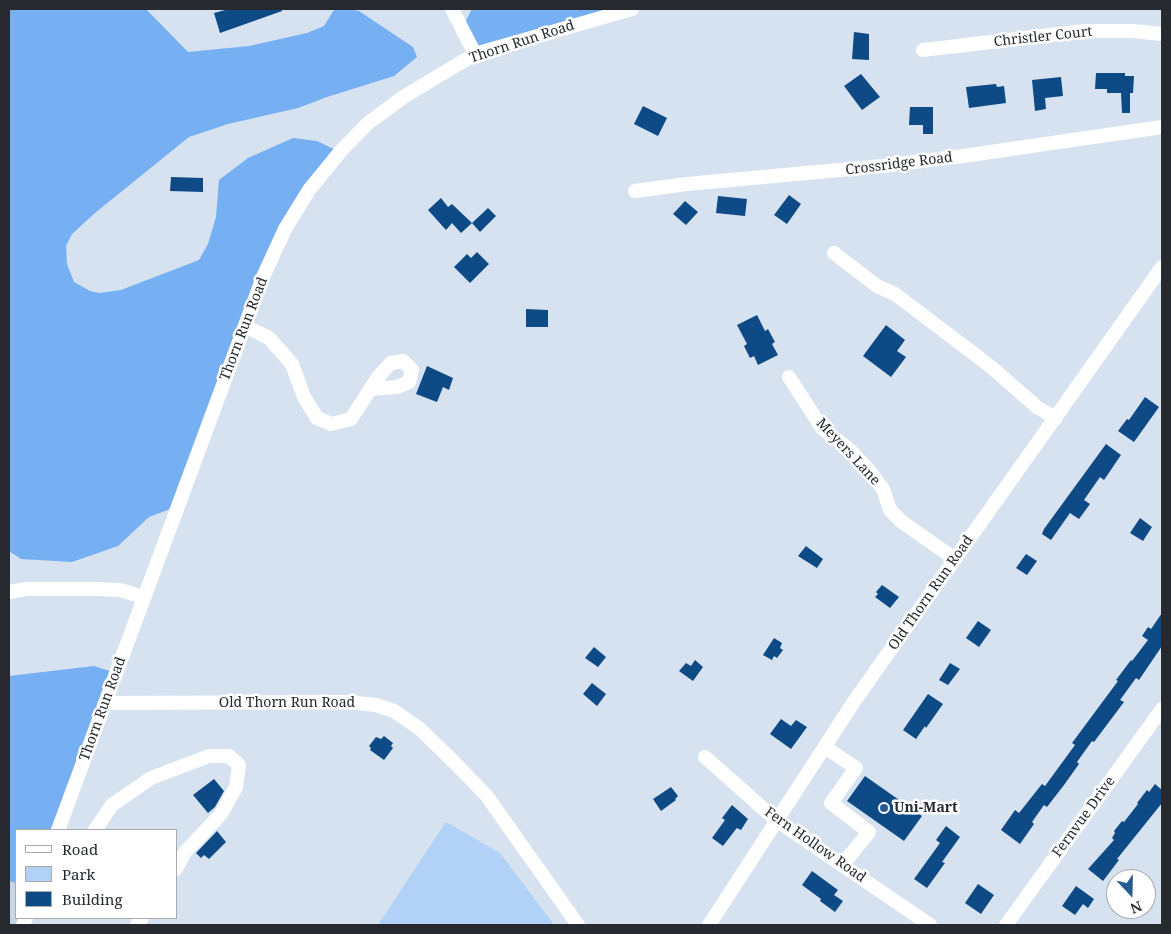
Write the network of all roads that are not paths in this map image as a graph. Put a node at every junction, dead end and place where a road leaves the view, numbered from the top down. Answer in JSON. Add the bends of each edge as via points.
{"nodes":[{"id":1,"x":452,"y":9,"type":"edge"},
{"id":2,"x":632,"y":9,"type":"edge"},
{"id":3,"x":1162,"y":34,"type":"edge"},
{"id":4,"x":923,"y":50,"type":"dead end"},
{"id":5,"x":475,"y":54,"type":"junction"},
{"id":6,"x":1162,"y":127,"type":"edge"},
{"id":7,"x":635,"y":192,"type":"dead end"},
{"id":8,"x":834,"y":253,"type":"dead end"},
{"id":9,"x":1162,"y":267,"type":"edge"},
{"id":10,"x":245,"y":326,"type":"junction"},
{"id":11,"x":789,"y":377,"type":"dead end"},
{"id":12,"x":370,"y":389,"type":"dead end"},
{"id":13,"x":1056,"y":418,"type":"junction"},
{"id":14,"x":955,"y":559,"type":"junction"},
{"id":15,"x":9,"y":592,"type":"edge"},
{"id":16,"x":144,"y":597,"type":"junction"},
{"id":17,"x":105,"y":703,"type":"junction"},
{"id":18,"x":1162,"y":709,"type":"edge"},
{"id":19,"x":825,"y":747,"type":"junction"},
{"id":20,"x":705,"y":757,"type":"dead end"},
{"id":21,"x":776,"y":820,"type":"junction"},
{"id":22,"x":58,"y":829,"type":"edge"},
{"id":23,"x":96,"y":829,"type":"edge"},
{"id":24,"x":178,"y":865,"type":"edge"},
{"id":25,"x":842,"y":865,"type":"junction"},
{"id":26,"x":578,"y":925,"type":"edge"},
{"id":27,"x":709,"y":925,"type":"edge"},
{"id":28,"x":930,"y":925,"type":"edge"},
{"id":29,"x":1006,"y":925,"type":"edge"}],
"edges":[{"from":1,"to":5,"type":"street"},
{"from":2,"to":5,"type":"street","name":"Thorn Run Road"},
{"from":3,"to":4,"type":"street","name":"Christler Court","via":[[1085,31]]},
{"from":5,"to":10,"type":"street","name":"Thorn Run Road","via":[[405,96],[368,123],[340,152],[309,190],[285,229]]},
{"from":6,"to":7,"type":"street","name":"Crossridge Road","via":[[882,166],[687,184]]},
{"from":8,"to":13,"type":"street","via":[[877,286],[895,294],[990,366],[1038,408]]},
{"from":9,"to":13,"type":"street","name":"Old Thorn Run Road"},
{"from":10,"to":12,"type":"street","via":[[269,338],[292,364],[304,397],[317,418],[331,424],[351,419]]},
{"from":10,"to":16,"type":"street","name":"Thorn Run Road"},
{"from":11,"to":14,"type":"street","name":"Meyers Lane","via":[[822,428],[868,468],[883,489],[890,510]]},
{"from":13,"to":14,"type":"street","name":"Old Thorn Run Road"},
{"from":14,"to":19,"type":"street","name":"Old Thorn Run Road"},
{"from":15,"to":16,"type":"street","via":[[96,588]]},
{"from":16,"to":17,"type":"street","name":"Thorn Run Road"},
{"from":17,"to":22,"type":"street","name":"Thorn Run Road"},
{"from":17,"to":26,"type":"street","name":"Old Thorn Run Road","via":[[347,702],[376,705],[394,711],[420,729],[486,795]]},
{"from":18,"to":29,"type":"street","name":"Fernvue Drive"},
{"from":19,"to":21,"type":"street","name":"Old Thorn Run Road"},
{"from":19,"to":25,"type":"street","via":[[856,768],[831,804],[869,832]]},
{"from":20,"to":21,"type":"street","name":"Fern Hollow Road"},
{"from":21,"to":25,"type":"street","name":"Fern Hollow Road"},
{"from":21,"to":27,"type":"street","name":"Old Thorn Run Road"},
{"from":23,"to":24,"type":"street","via":[[112,805],[151,778],[209,756],[229,756],[240,765],[236,787],[221,814],[185,852]]},
{"from":25,"to":28,"type":"street","name":"Fern Hollow Road"}]}
